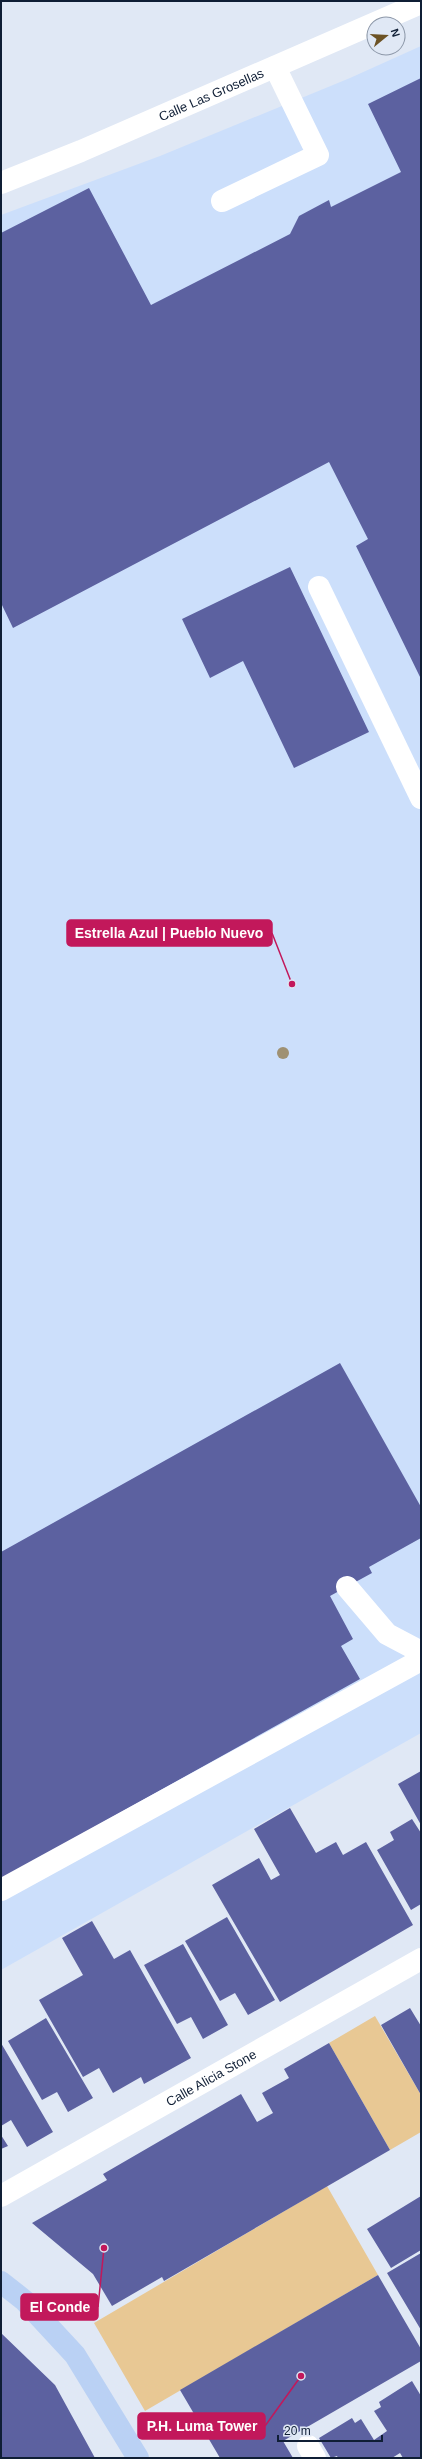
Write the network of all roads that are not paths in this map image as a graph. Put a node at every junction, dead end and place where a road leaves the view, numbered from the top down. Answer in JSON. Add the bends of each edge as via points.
{"nodes":[{"id":1,"x":421,"y":3,"type":"edge"},
{"id":2,"x":275,"y":67,"type":"junction"},
{"id":3,"x":1,"y":183,"type":"edge"},
{"id":4,"x":222,"y":201,"type":"dead end"},
{"id":5,"x":319,"y":587,"type":"dead end"},
{"id":6,"x":421,"y":798,"type":"edge"},
{"id":7,"x":347,"y":1587,"type":"dead end"},
{"id":8,"x":421,"y":1652,"type":"edge"},
{"id":9,"x":421,"y":1660,"type":"edge"},
{"id":10,"x":1,"y":1890,"type":"edge"},
{"id":11,"x":421,"y":1959,"type":"edge"},
{"id":12,"x":1,"y":2196,"type":"edge"},
{"id":13,"x":1,"y":2282,"type":"edge"},
{"id":14,"x":138,"y":2458,"type":"edge"}],
"edges":[{"from":1,"to":2,"type":"street","name":"Calle Las Grosellas"},
{"from":2,"to":3,"type":"street","name":"Calle Las Grosellas"},
{"from":2,"to":4,"type":"street","via":[[318,155]]},
{"from":5,"to":6,"type":"street"},
{"from":7,"to":8,"type":"street","via":[[387,1634]]},
{"from":9,"to":10,"type":"street"},
{"from":11,"to":12,"type":"street","name":"Calle Alicia Stone"},
{"from":13,"to":14,"type":"main road","via":[[25,2301],[75,2355]]}]}
